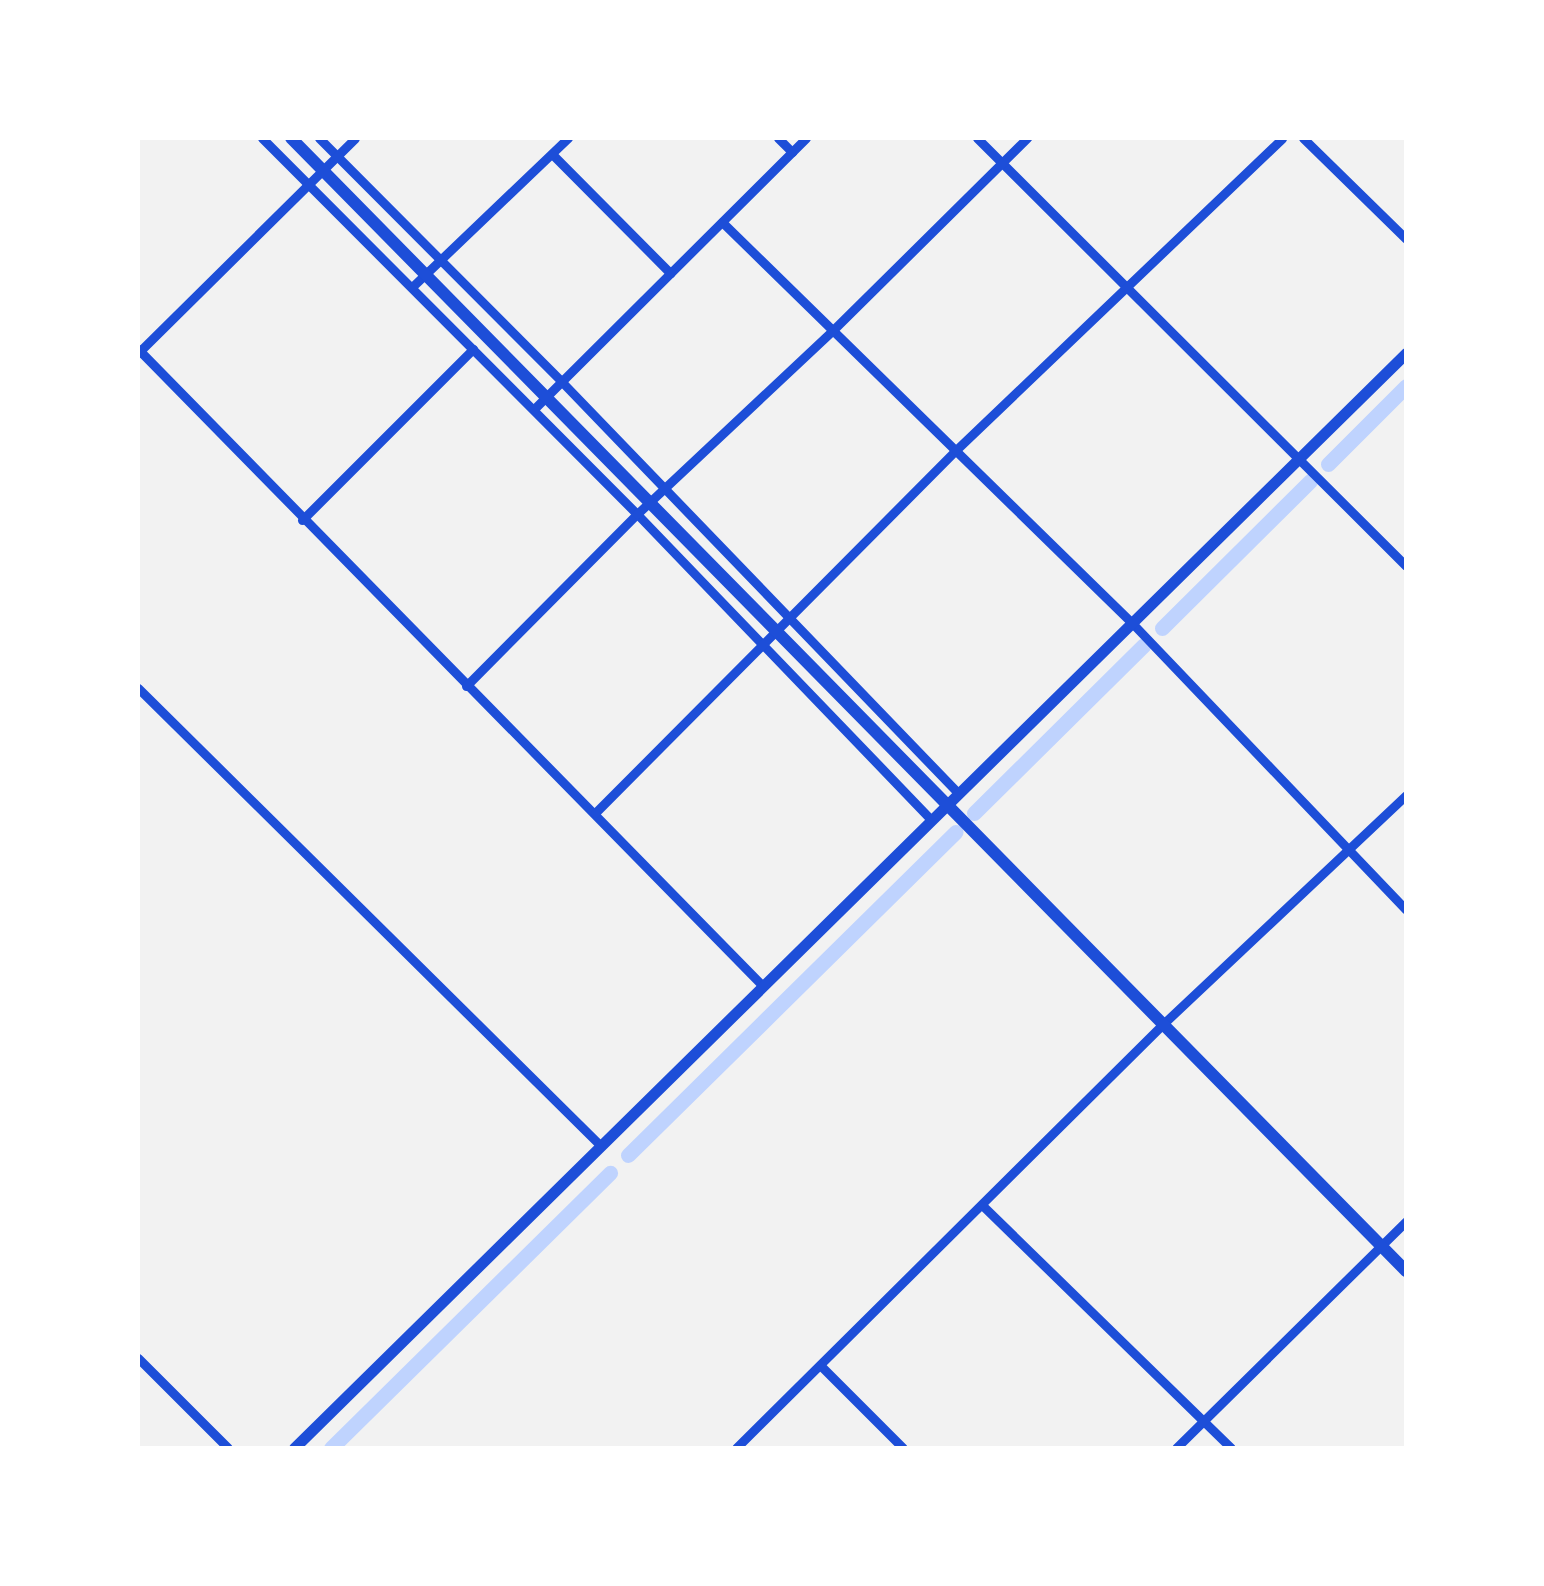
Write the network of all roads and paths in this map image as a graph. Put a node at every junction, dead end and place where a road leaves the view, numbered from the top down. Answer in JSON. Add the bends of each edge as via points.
{"nodes":[{"id":1,"x":262,"y":138,"type":"edge"},
{"id":2,"x":291,"y":138,"type":"edge"},
{"id":3,"x":319,"y":138,"type":"edge"},
{"id":4,"x":354,"y":138,"type":"edge"},
{"id":5,"x":568,"y":138,"type":"edge"},
{"id":6,"x":778,"y":138,"type":"edge"},
{"id":7,"x":806,"y":138,"type":"edge"},
{"id":8,"x":977,"y":138,"type":"edge"},
{"id":9,"x":1026,"y":138,"type":"edge"},
{"id":10,"x":1282,"y":138,"type":"edge"},
{"id":11,"x":1302,"y":138,"type":"edge"},
{"id":12,"x":792,"y":152,"type":"junction"},
{"id":13,"x":552,"y":154,"type":"junction"},
{"id":14,"x":337,"y":155,"type":"junction"},
{"id":15,"x":1001,"y":162,"type":"junction"},
{"id":16,"x":322,"y":169,"type":"junction"},
{"id":17,"x":308,"y":184,"type":"junction"},
{"id":18,"x":722,"y":222,"type":"junction"},
{"id":19,"x":1406,"y":238,"type":"edge"},
{"id":20,"x":440,"y":260,"type":"junction"},
{"id":21,"x":426,"y":274,"type":"junction"},
{"id":22,"x":670,"y":274,"type":"junction"},
{"id":23,"x":412,"y":287,"type":"junction"},
{"id":24,"x":1125,"y":288,"type":"junction"},
{"id":25,"x":831,"y":332,"type":"junction"},
{"id":26,"x":473,"y":349,"type":"junction"},
{"id":27,"x":138,"y":351,"type":"edge"},
{"id":28,"x":1406,"y":353,"type":"edge"},
{"id":29,"x":562,"y":382,"type":"junction"},
{"id":30,"x":549,"y":395,"type":"junction"},
{"id":31,"x":534,"y":409,"type":"junction"},
{"id":32,"x":956,"y":450,"type":"junction"},
{"id":33,"x":1302,"y":460,"type":"junction"},
{"id":34,"x":664,"y":490,"type":"junction"},
{"id":35,"x":651,"y":502,"type":"junction"},
{"id":36,"x":637,"y":514,"type":"junction"},
{"id":37,"x":302,"y":520,"type":"junction"},
{"id":38,"x":1406,"y":566,"type":"edge"},
{"id":39,"x":790,"y":619,"type":"junction"},
{"id":40,"x":1133,"y":624,"type":"junction"},
{"id":41,"x":777,"y":632,"type":"junction"},
{"id":42,"x":763,"y":644,"type":"junction"},
{"id":43,"x":466,"y":686,"type":"junction"},
{"id":44,"x":138,"y":688,"type":"edge"},
{"id":45,"x":958,"y":793,"type":"junction"},
{"id":46,"x":1406,"y":795,"type":"edge"},
{"id":47,"x":947,"y":804,"type":"junction"},
{"id":48,"x":595,"y":813,"type":"junction"},
{"id":49,"x":931,"y":820,"type":"junction"},
{"id":50,"x":1347,"y":852,"type":"junction"},
{"id":51,"x":1406,"y":910,"type":"edge"},
{"id":52,"x":761,"y":984,"type":"junction"},
{"id":53,"x":1162,"y":1025,"type":"junction"},
{"id":54,"x":601,"y":1146,"type":"junction"},
{"id":55,"x":982,"y":1204,"type":"junction"},
{"id":56,"x":1406,"y":1221,"type":"edge"},
{"id":57,"x":1381,"y":1246,"type":"junction"},
{"id":58,"x":1406,"y":1271,"type":"edge"},
{"id":59,"x":138,"y":1358,"type":"edge"},
{"id":60,"x":820,"y":1366,"type":"junction"},
{"id":61,"x":1204,"y":1421,"type":"junction"},
{"id":62,"x":228,"y":1448,"type":"edge"},
{"id":63,"x":294,"y":1448,"type":"edge"},
{"id":64,"x":736,"y":1448,"type":"edge"},
{"id":65,"x":903,"y":1448,"type":"edge"},
{"id":66,"x":1176,"y":1448,"type":"edge"},
{"id":67,"x":1231,"y":1448,"type":"edge"}],
"edges":[{"from":1,"to":17,"type":"street"},
{"from":2,"to":16,"type":"main road"},
{"from":3,"to":14,"type":"street"},
{"from":4,"to":14,"type":"street"},
{"from":5,"to":13,"type":"street"},
{"from":6,"to":12,"type":"street"},
{"from":7,"to":12,"type":"street"},
{"from":8,"to":15,"type":"street"},
{"from":9,"to":15,"type":"street"},
{"from":10,"to":24,"type":"street"},
{"from":11,"to":19,"type":"street"},
{"from":12,"to":18,"type":"street"},
{"from":13,"to":20,"type":"street"},
{"from":13,"to":22,"type":"street"},
{"from":14,"to":16,"type":"street"},
{"from":14,"to":20,"type":"street"},
{"from":15,"to":24,"type":"street"},
{"from":15,"to":25,"type":"street"},
{"from":16,"to":17,"type":"street"},
{"from":16,"to":21,"type":"main road"},
{"from":17,"to":23,"type":"street"},
{"from":17,"to":27,"type":"street"},
{"from":18,"to":22,"type":"street"},
{"from":18,"to":25,"type":"street"},
{"from":20,"to":21,"type":"street"},
{"from":20,"to":29,"type":"street"},
{"from":21,"to":23,"type":"street"},
{"from":21,"to":30,"type":"main road"},
{"from":22,"to":29,"type":"street"},
{"from":23,"to":26,"type":"street"},
{"from":24,"to":32,"type":"street"},
{"from":24,"to":33,"type":"street"},
{"from":25,"to":32,"type":"street"},
{"from":25,"to":34,"type":"street"},
{"from":26,"to":31,"type":"street"},
{"from":26,"to":37,"type":"street"},
{"from":27,"to":37,"type":"street"},
{"from":28,"to":33,"type":"street"},
{"from":29,"to":30,"type":"street"},
{"from":29,"to":34,"type":"street"},
{"from":30,"to":31,"type":"street"},
{"from":30,"to":35,"type":"main road"},
{"from":31,"to":36,"type":"street"},
{"from":32,"to":39,"type":"street"},
{"from":32,"to":40,"type":"street"},
{"from":33,"to":38,"type":"street"},
{"from":33,"to":40,"type":"street"},
{"from":34,"to":35,"type":"street"},
{"from":34,"to":39,"type":"street"},
{"from":35,"to":36,"type":"street"},
{"from":35,"to":41,"type":"main road"},
{"from":36,"to":42,"type":"street"},
{"from":36,"to":43,"type":"street"},
{"from":37,"to":43,"type":"street"},
{"from":39,"to":41,"type":"street"},
{"from":39,"to":45,"type":"street"},
{"from":40,"to":45,"type":"street"},
{"from":40,"to":50,"type":"street"},
{"from":41,"to":42,"type":"street"},
{"from":41,"to":47,"type":"main road"},
{"from":42,"to":48,"type":"street"},
{"from":42,"to":49,"type":"street"},
{"from":43,"to":48,"type":"street"},
{"from":44,"to":54,"type":"street"},
{"from":45,"to":47,"type":"street"},
{"from":46,"to":50,"type":"street"},
{"from":47,"to":49,"type":"street"},
{"from":47,"to":53,"type":"main road"},
{"from":48,"to":52,"type":"street"},
{"from":49,"to":52,"type":"street"},
{"from":50,"to":51,"type":"street"},
{"from":50,"to":53,"type":"street"},
{"from":52,"to":54,"type":"street"},
{"from":53,"to":55,"type":"street"},
{"from":53,"to":57,"type":"main road"},
{"from":54,"to":63,"type":"street"},
{"from":55,"to":60,"type":"street"},
{"from":55,"to":61,"type":"street"},
{"from":56,"to":57,"type":"street"},
{"from":57,"to":58,"type":"main road"},
{"from":57,"to":61,"type":"street"},
{"from":59,"to":62,"type":"street"},
{"from":60,"to":64,"type":"street"},
{"from":60,"to":65,"type":"street"},
{"from":61,"to":66,"type":"street"},
{"from":61,"to":67,"type":"street"}]}
